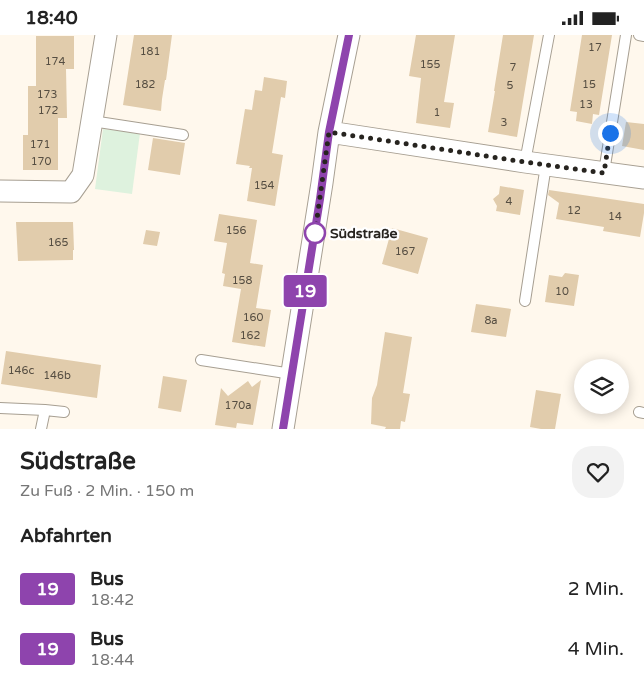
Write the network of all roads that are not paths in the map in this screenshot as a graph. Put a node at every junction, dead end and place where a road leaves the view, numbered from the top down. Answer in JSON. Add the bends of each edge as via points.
{"nodes":[{"id":1,"x":106,"y":35,"type":"edge"},
{"id":2,"x":349,"y":35,"type":"edge"},
{"id":3,"x":550,"y":35,"type":"edge"},
{"id":4,"x":626,"y":35,"type":"edge"},
{"id":5,"x":639,"y":35,"type":"edge"},
{"id":6,"x":644,"y":36,"type":"edge"},
{"id":7,"x":92,"y":121,"type":"junction"},
{"id":8,"x":329,"y":132,"type":"junction"},
{"id":9,"x":183,"y":135,"type":"dead end"},
{"id":10,"x":525,"y":162,"type":"junction"},
{"id":11,"x":546,"y":165,"type":"junction"},
{"id":12,"x":604,"y":173,"type":"junction"},
{"id":13,"x":644,"y":178,"type":"edge"},
{"id":14,"x":0,"y":191,"type":"edge"},
{"id":15,"x":525,"y":301,"type":"dead end"},
{"id":16,"x":201,"y":361,"type":"dead end"},
{"id":17,"x":292,"y":374,"type":"junction"},
{"id":18,"x":0,"y":408,"type":"edge"},
{"id":19,"x":45,"y":409,"type":"junction"},
{"id":20,"x":64,"y":412,"type":"dead end"},
{"id":21,"x":42,"y":429,"type":"edge"},
{"id":22,"x":284,"y":429,"type":"edge"}],
"edges":[{"from":1,"to":7,"type":"street"},
{"from":2,"to":8,"type":"street"},
{"from":3,"to":10,"type":"lane"},
{"from":4,"to":12,"type":"lane"},
{"from":5,"to":6,"type":"lane"},
{"from":7,"to":9,"type":"lane"},
{"from":7,"to":14,"type":"street","via":[[83,175],[71,192]]},
{"from":8,"to":10,"type":"street"},
{"from":8,"to":17,"type":"street"},
{"from":10,"to":11,"type":"street"},
{"from":11,"to":12,"type":"street"},
{"from":11,"to":15,"type":"lane"},
{"from":12,"to":13,"type":"street"},
{"from":16,"to":17,"type":"lane"},
{"from":17,"to":22,"type":"street"},
{"from":18,"to":19,"type":"lane"},
{"from":19,"to":20,"type":"lane"},
{"from":19,"to":21,"type":"lane"}]}
